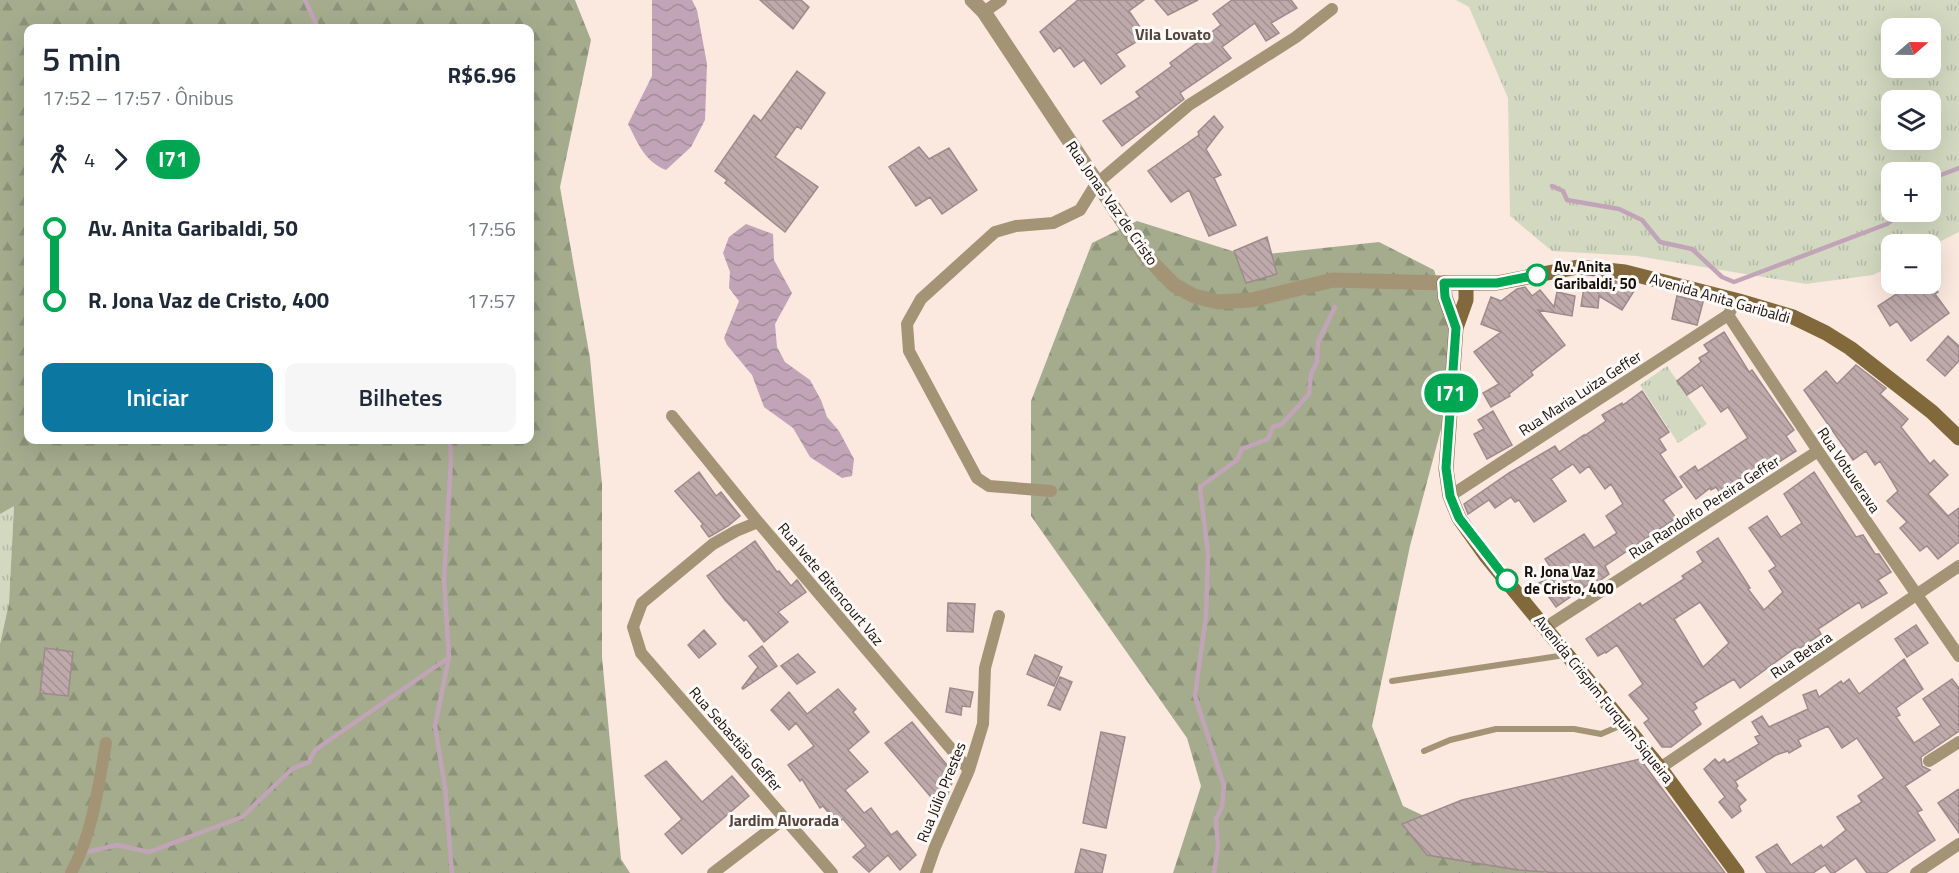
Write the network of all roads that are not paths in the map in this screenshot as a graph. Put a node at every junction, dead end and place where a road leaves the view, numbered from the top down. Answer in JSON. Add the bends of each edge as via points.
{"nodes":[{"id":1,"x":972,"y":0,"type":"edge"},
{"id":2,"x":1001,"y":0,"type":"edge"},
{"id":3,"x":1332,"y":9,"type":"dead end"},
{"id":4,"x":984,"y":12,"type":"junction"},
{"id":5,"x":1096,"y":184,"type":"junction"},
{"id":6,"x":1444,"y":283,"type":"junction"},
{"id":7,"x":1466,"y":284,"type":"junction"},
{"id":8,"x":1740,"y":301,"type":"junction"},
{"id":9,"x":1728,"y":315,"type":"junction"},
{"id":10,"x":1456,"y":328,"type":"junction"},
{"id":11,"x":672,"y":416,"type":"dead end"},
{"id":12,"x":1959,"y":438,"type":"edge"},
{"id":13,"x":1818,"y":451,"type":"junction"},
{"id":14,"x":1051,"y":491,"type":"dead end"},
{"id":15,"x":1450,"y":496,"type":"junction"},
{"id":16,"x":758,"y":522,"type":"junction"},
{"id":17,"x":1959,"y":566,"type":"edge"},
{"id":18,"x":1917,"y":595,"type":"junction"},
{"id":19,"x":999,"y":616,"type":"dead end"},
{"id":20,"x":1546,"y":627,"type":"junction"},
{"id":21,"x":1569,"y":654,"type":"junction"},
{"id":22,"x":1959,"y":656,"type":"edge"},
{"id":23,"x":1392,"y":681,"type":"dead end"},
{"id":24,"x":1624,"y":724,"type":"junction"},
{"id":25,"x":1959,"y":742,"type":"edge"},
{"id":26,"x":105,"y":743,"type":"dead end"},
{"id":27,"x":1424,"y":751,"type":"dead end"},
{"id":28,"x":1929,"y":761,"type":"dead end"},
{"id":29,"x":1660,"y":768,"type":"junction"},
{"id":30,"x":969,"y":770,"type":"junction"},
{"id":31,"x":785,"y":818,"type":"junction"},
{"id":32,"x":1959,"y":844,"type":"edge"},
{"id":33,"x":71,"y":873,"type":"edge"},
{"id":34,"x":713,"y":873,"type":"edge"},
{"id":35,"x":832,"y":873,"type":"edge"},
{"id":36,"x":926,"y":873,"type":"edge"},
{"id":37,"x":1737,"y":873,"type":"edge"},
{"id":38,"x":1916,"y":873,"type":"edge"}],
"edges":[{"from":1,"to":4,"type":"street","name":"Rua Jonas Vaz de Cristo"},
{"from":2,"to":4,"type":"street"},
{"from":3,"to":5,"type":"street","via":[[1296,37],[1189,105]]},
{"from":4,"to":5,"type":"street","name":"Rua Jonas Vaz de Cristo"},
{"from":5,"to":6,"type":"street","name":"Rua Jonas Vaz de Cristo","via":[[1145,255],[1174,285],[1194,296],[1218,302],[1252,300],[1333,280]]},
{"from":5,"to":14,"type":"street","via":[[1080,210],[1053,223],[995,232],[921,298],[908,324],[909,351],[976,478],[989,486]]},
{"from":6,"to":7,"type":"main road","name":"Avenida Anita Garibaldi"},
{"from":6,"to":10,"type":"main road"},
{"from":7,"to":8,"type":"main road","name":"Avenida Anita Garibaldi","via":[[1497,283],[1578,267],[1625,272]]},
{"from":7,"to":10,"type":"main road","name":"Avenida Crispim Furquim Siqueira","via":[[1466,300]]},
{"from":8,"to":9,"type":"street"},
{"from":8,"to":12,"type":"main road","name":"Avenida Anita Garibaldi","via":[[1793,318],[1850,348]]},
{"from":9,"to":13,"type":"street","name":"Rua Votuverava"},
{"from":9,"to":15,"type":"street","name":"Rua Maria Luiza Geffer"},
{"from":10,"to":15,"type":"main road","name":"Avenida Crispim Furquim Siqueira","via":[[1446,468]]},
{"from":11,"to":16,"type":"street","name":"Rua Ivete Bitencourt Vaz"},
{"from":13,"to":18,"type":"street","name":"Rua Votuverava"},
{"from":13,"to":20,"type":"street","name":"Rua Randolfo Pereira Geffer"},
{"from":15,"to":20,"type":"main road","name":"Avenida Crispim Furquim Siqueira","via":[[1472,537]]},
{"from":16,"to":30,"type":"street","name":"Rua Ivete Bitencourt Vaz"},
{"from":16,"to":31,"type":"street","name":"Rua Sebastião Geffer","via":[[713,544],[642,603],[633,627],[640,653]]},
{"from":17,"to":18,"type":"street","name":"Rua Betara"},
{"from":18,"to":22,"type":"street","name":"Rua Votuverava"},
{"from":18,"to":29,"type":"street","name":"Rua Betara"},
{"from":19,"to":30,"type":"street","name":"Rua Júlio Prestes","via":[[985,668],[983,724]]},
{"from":20,"to":21,"type":"main road","name":"Avenida Crispim Furquim Siqueira"},
{"from":21,"to":23,"type":"lane"},
{"from":21,"to":24,"type":"main road","name":"Avenida Crispim Furquim Siqueira"},
{"from":24,"to":27,"type":"lane","via":[[1600,734],[1574,729],[1496,729]]},
{"from":24,"to":29,"type":"main road","name":"Avenida Crispim Furquim Siqueira"},
{"from":25,"to":28,"type":"street"},
{"from":26,"to":33,"type":"street","via":[[95,808],[82,853]]},
{"from":29,"to":37,"type":"main road","name":"Avenida Crispim Furquim Siqueira"},
{"from":30,"to":36,"type":"street","name":"Rua Júlio Prestes"},
{"from":31,"to":34,"type":"street"},
{"from":31,"to":35,"type":"street","name":"Rua Sebastião Geffer"},
{"from":32,"to":38,"type":"street"}]}
